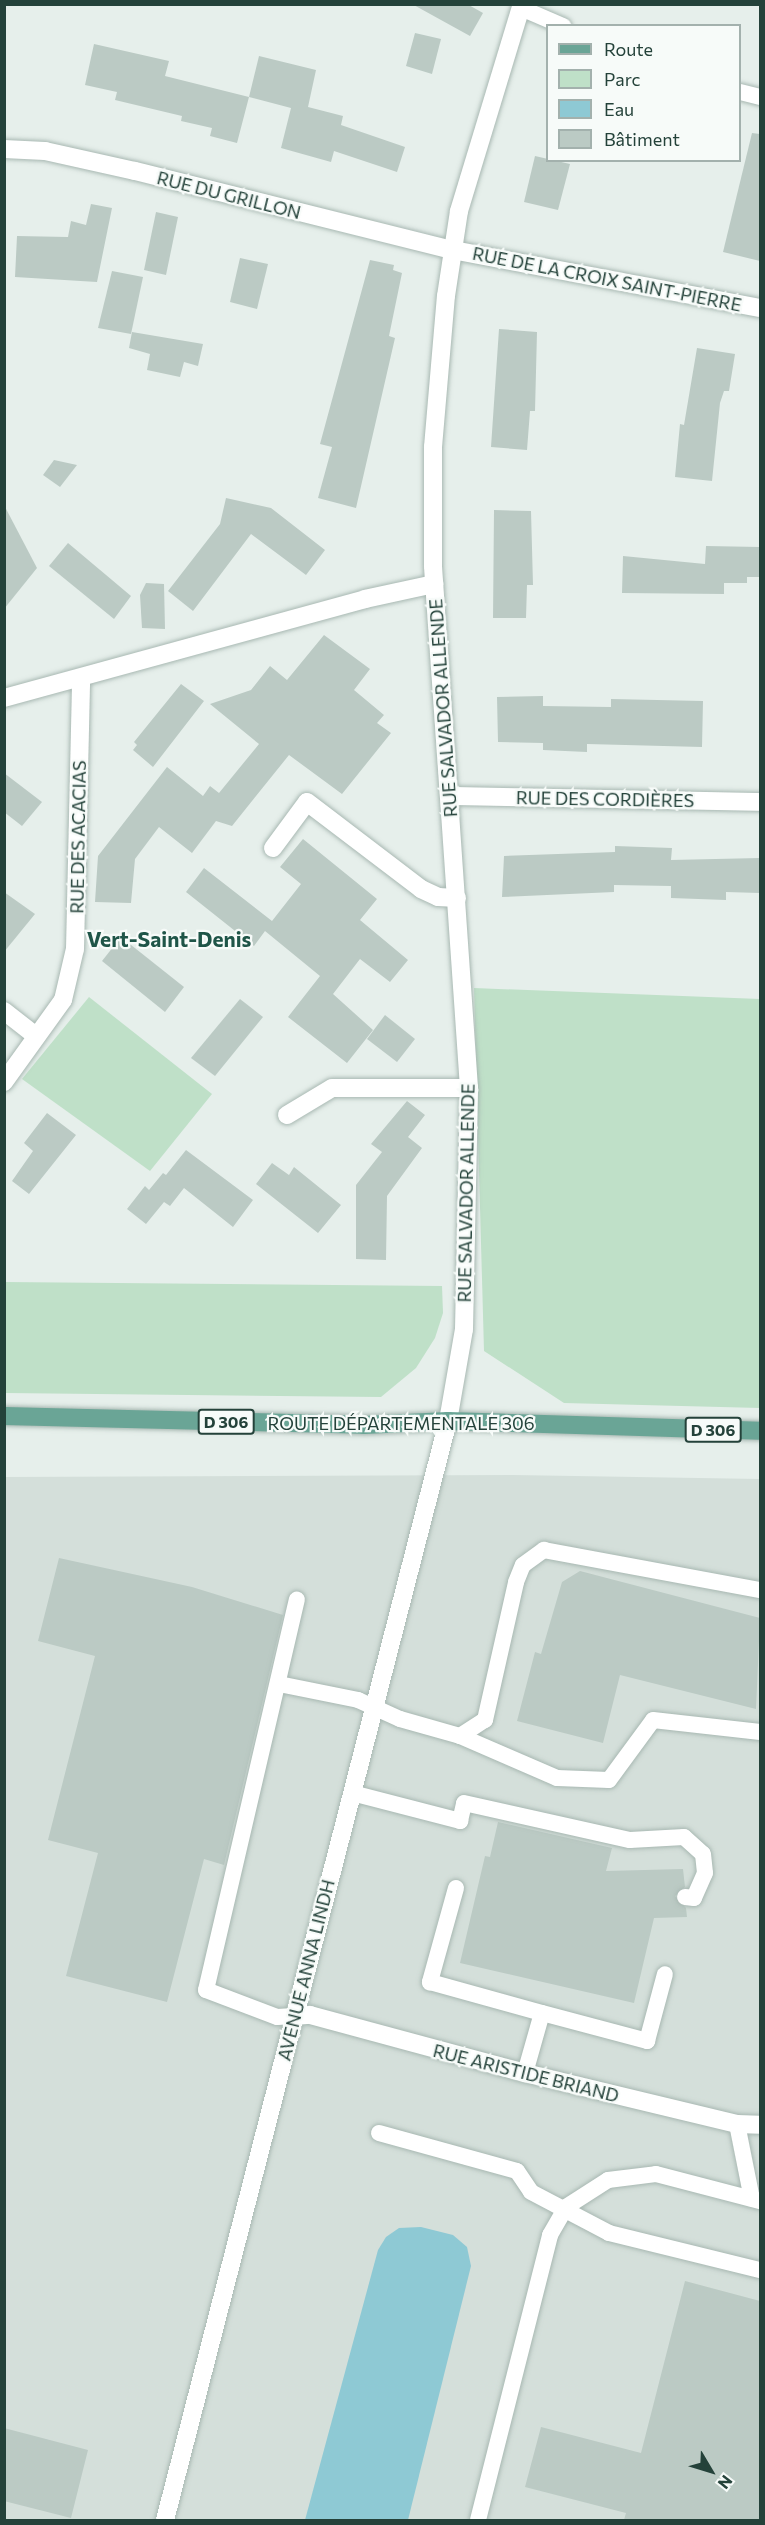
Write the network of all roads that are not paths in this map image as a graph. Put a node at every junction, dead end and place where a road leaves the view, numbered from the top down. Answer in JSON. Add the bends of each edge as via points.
{"nodes":[{"id":1,"x":521,"y":6,"type":"edge"},
{"id":2,"x":559,"y":24,"type":"edge"},
{"id":3,"x":741,"y":92,"type":"edge"},
{"id":4,"x":760,"y":97,"type":"edge"},
{"id":5,"x":4,"y":149,"type":"edge"},
{"id":6,"x":453,"y":250,"type":"junction"},
{"id":7,"x":760,"y":308,"type":"edge"},
{"id":8,"x":434,"y":584,"type":"junction"},
{"id":9,"x":81,"y":680,"type":"junction"},
{"id":10,"x":4,"y":699,"type":"edge"},
{"id":11,"x":450,"y":796,"type":"junction"},
{"id":12,"x":760,"y":802,"type":"edge"},
{"id":13,"x":273,"y":848,"type":"dead end"},
{"id":14,"x":457,"y":898,"type":"junction"},
{"id":15,"x":4,"y":1011,"type":"edge"},
{"id":16,"x":36,"y":1036,"type":"junction"},
{"id":17,"x":4,"y":1082,"type":"edge"},
{"id":18,"x":469,"y":1088,"type":"junction"},
{"id":19,"x":287,"y":1114,"type":"dead end"},
{"id":20,"x":4,"y":1416,"type":"edge"},
{"id":21,"x":448,"y":1421,"type":"junction"},
{"id":22,"x":760,"y":1431,"type":"edge"},
{"id":23,"x":760,"y":1590,"type":"edge"},
{"id":24,"x":297,"y":1599,"type":"dead end"},
{"id":25,"x":279,"y":1684,"type":"junction"},
{"id":26,"x":373,"y":1708,"type":"junction"},
{"id":27,"x":760,"y":1732,"type":"edge"},
{"id":28,"x":460,"y":1736,"type":"junction"},
{"id":29,"x":352,"y":1793,"type":"junction"},
{"id":30,"x":456,"y":1888,"type":"dead end"},
{"id":31,"x":685,"y":1898,"type":"dead end"},
{"id":32,"x":666,"y":1974,"type":"dead end"},
{"id":33,"x":542,"y":2013,"type":"junction"},
{"id":34,"x":294,"y":2016,"type":"junction"},
{"id":35,"x":525,"y":2073,"type":"junction"},
{"id":36,"x":736,"y":2124,"type":"junction"},
{"id":37,"x":760,"y":2125,"type":"edge"},
{"id":38,"x":379,"y":2133,"type":"dead end"},
{"id":39,"x":756,"y":2200,"type":"edge"},
{"id":40,"x":566,"y":2208,"type":"junction"},
{"id":41,"x":760,"y":2270,"type":"edge"},
{"id":42,"x":165,"y":2520,"type":"edge"},
{"id":43,"x":478,"y":2520,"type":"edge"}],
"edges":[{"from":1,"to":2,"type":"lane"},
{"from":1,"to":6,"type":"street","name":"RUE SALVADOR ALLENDE","via":[[459,211]]},
{"from":3,"to":4,"type":"lane"},
{"from":5,"to":6,"type":"street","name":"RUE DU GRILLON","via":[[45,151],[113,166]]},
{"from":6,"to":7,"type":"street","name":"RUE DE LA CROIX SAINT-PIERRE"},
{"from":6,"to":8,"type":"street","name":"RUE SALVADOR ALLENDE","via":[[433,447]]},
{"from":8,"to":9,"type":"street","via":[[365,599]]},
{"from":8,"to":11,"type":"street","name":"RUE SALVADOR ALLENDE"},
{"from":9,"to":10,"type":"street"},
{"from":9,"to":16,"type":"street","name":"RUE DES ACACIAS","via":[[75,949],[63,1000]]},
{"from":11,"to":12,"type":"street","name":"RUE DES CORDIÈRES"},
{"from":11,"to":14,"type":"street","name":"RUE SALVADOR ALLENDE"},
{"from":13,"to":14,"type":"street","via":[[307,802],[421,888],[438,897]]},
{"from":14,"to":18,"type":"street","name":"RUE SALVADOR ALLENDE"},
{"from":15,"to":16,"type":"street"},
{"from":16,"to":17,"type":"street","name":"RUE DES ACACIAS"},
{"from":18,"to":19,"type":"street","via":[[332,1088]]},
{"from":18,"to":21,"type":"street","name":"RUE SALVADOR ALLENDE","via":[[464,1329]]},
{"from":20,"to":21,"type":"main road","name":"ROUTE DÉPARTEMENTALE 306","number":"D 306","via":[[364,1425]]},
{"from":21,"to":22,"type":"main road","name":"ROUTE DÉPARTEMENTALE 306","number":"D 306"},
{"from":21,"to":26,"type":"street","name":"AVENUE ANNA LINDH"},
{"from":23,"to":28,"type":"lane","via":[[544,1550],[523,1565],[516,1582],[485,1720]]},
{"from":24,"to":25,"type":"lane"},
{"from":25,"to":26,"type":"lane","via":[[358,1700]]},
{"from":25,"to":34,"type":"lane","via":[[206,1990],[277,2017]]},
{"from":26,"to":28,"type":"lane"},
{"from":26,"to":29,"type":"street","name":"AVENUE ANNA LINDH"},
{"from":27,"to":28,"type":"lane","via":[[653,1720],[609,1780],[557,1778]]},
{"from":29,"to":31,"type":"lane","via":[[460,1821],[464,1803],[630,1840],[684,1837],[703,1854],[705,1873],[694,1898]]},
{"from":29,"to":34,"type":"street","name":"AVENUE ANNA LINDH"},
{"from":30,"to":33,"type":"lane","via":[[429,1982]]},
{"from":32,"to":33,"type":"lane","via":[[647,2042]]},
{"from":33,"to":35,"type":"lane"},
{"from":34,"to":35,"type":"street","name":"RUE ARISTIDE BRIAND","via":[[310,2015]]},
{"from":34,"to":42,"type":"street","name":"AVENUE ANNA LINDH"},
{"from":35,"to":36,"type":"street","name":"RUE ARISTIDE BRIAND"},
{"from":36,"to":37,"type":"street","name":"RUE ARISTIDE BRIAND"},
{"from":36,"to":39,"type":"lane"},
{"from":38,"to":40,"type":"lane","via":[[517,2171],[531,2192]]},
{"from":39,"to":40,"type":"lane","via":[[656,2174],[608,2180]]},
{"from":40,"to":41,"type":"lane","via":[[609,2233]]},
{"from":40,"to":43,"type":"lane","via":[[550,2235]]}]}
